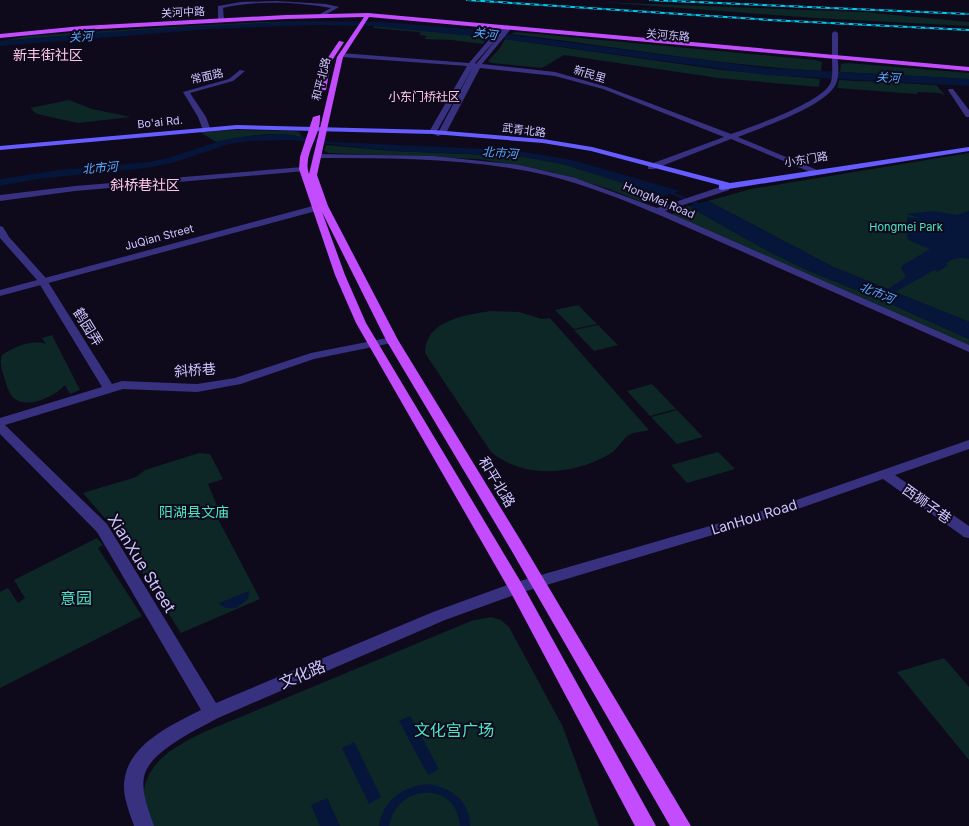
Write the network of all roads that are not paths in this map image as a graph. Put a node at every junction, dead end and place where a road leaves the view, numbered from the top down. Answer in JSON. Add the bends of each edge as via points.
{"nodes":[{"id":1,"x":320,"y":16,"type":"junction"},
{"id":2,"x":366,"y":18,"type":"junction"},
{"id":3,"x":221,"y":20,"type":"junction"},
{"id":4,"x":354,"y":21,"type":"junction"},
{"id":5,"x":504,"y":30,"type":"junction"},
{"id":6,"x":833,"y":33,"type":"dead end"},
{"id":7,"x":0,"y":37,"type":"edge"},
{"id":8,"x":341,"y":55,"type":"junction"},
{"id":9,"x":832,"y":59,"type":"junction"},
{"id":10,"x":474,"y":65,"type":"junction"},
{"id":11,"x":242,"y":71,"type":"dead end"},
{"id":12,"x":969,"y":71,"type":"edge"},
{"id":13,"x":951,"y":90,"type":"dead end"},
{"id":14,"x":321,"y":100,"type":"dead end"},
{"id":15,"x":319,"y":109,"type":"dead end"},
{"id":16,"x":969,"y":115,"type":"edge"},
{"id":17,"x":206,"y":128,"type":"junction"},
{"id":18,"x":438,"y":133,"type":"junction"},
{"id":19,"x":729,"y":136,"type":"junction"},
{"id":20,"x":317,"y":137,"type":"junction"},
{"id":21,"x":969,"y":144,"type":"edge"},
{"id":22,"x":0,"y":148,"type":"edge"},
{"id":23,"x":969,"y":148,"type":"edge"},
{"id":24,"x":653,"y":165,"type":"junction"},
{"id":25,"x":303,"y":169,"type":"junction"},
{"id":26,"x":814,"y":171,"type":"junction"},
{"id":27,"x":723,"y":186,"type":"junction"},
{"id":28,"x":0,"y":198,"type":"edge"},
{"id":29,"x":318,"y":207,"type":"junction"},
{"id":30,"x":652,"y":209,"type":"junction"},
{"id":31,"x":0,"y":229,"type":"edge"},
{"id":32,"x":0,"y":241,"type":"edge"},
{"id":33,"x":41,"y":281,"type":"junction"},
{"id":34,"x":0,"y":293,"type":"edge"},
{"id":35,"x":392,"y":340,"type":"junction"},
{"id":36,"x":373,"y":344,"type":"junction"},
{"id":37,"x":969,"y":349,"type":"edge"},
{"id":38,"x":108,"y":389,"type":"junction"},
{"id":39,"x":0,"y":422,"type":"edge"},
{"id":40,"x":0,"y":427,"type":"edge"},
{"id":41,"x":969,"y":444,"type":"edge"},
{"id":42,"x":885,"y":474,"type":"junction"},
{"id":43,"x":969,"y":534,"type":"edge"},
{"id":44,"x":537,"y":582,"type":"junction"},
{"id":45,"x":516,"y":588,"type":"junction"},
{"id":46,"x":212,"y":713,"type":"junction"},
{"id":47,"x":144,"y":826,"type":"edge"},
{"id":48,"x":646,"y":826,"type":"edge"},
{"id":49,"x":681,"y":826,"type":"edge"}],
"edges":[{"from":1,"to":3,"type":"main road","name":"关河中路"},
{"from":1,"to":3,"type":"street","via":[[336,7],[230,3],[220,7]]},
{"from":1,"to":4,"type":"main road","name":"关河中路"},
{"from":2,"to":4,"type":"main road","name":"关河中路"},
{"from":2,"to":5,"type":"main road","name":"关河东路"},
{"from":2,"to":8,"type":"main road","name":"和平北路"},
{"from":3,"to":7,"type":"main road","name":"关河中路"},
{"from":4,"to":7,"type":"main road","name":"关河中路","via":[[164,25]]},
{"from":4,"to":14,"type":"main road","name":"和平北路","via":[[328,62]]},
{"from":5,"to":9,"type":"main road","name":"关河东路"},
{"from":5,"to":10,"type":"street"},
{"from":6,"to":9,"type":"street"},
{"from":8,"to":10,"type":"street","name":"新民里"},
{"from":8,"to":20,"type":"main road","name":"和平北路"},
{"from":9,"to":12,"type":"main road","name":"关河东路"},
{"from":9,"to":19,"type":"street","via":[[831,81],[827,92],[819,98],[786,116]]},
{"from":10,"to":18,"type":"street"},
{"from":10,"to":19,"type":"street","name":"新民里","via":[[575,79]]},
{"from":11,"to":17,"type":"street","name":"常面路","via":[[231,80],[186,92]]},
{"from":13,"to":16,"type":"street"},
{"from":15,"to":20,"type":"main road","name":"和平北路"},
{"from":17,"to":20,"type":"main road","name":"Bo'ai Rd."},
{"from":17,"to":22,"type":"main road","name":"Bo'ai Rd."},
{"from":18,"to":20,"type":"main road","name":"武青北路"},
{"from":18,"to":24,"type":"main road","name":"武青北路","via":[[567,147]]},
{"from":19,"to":24,"type":"street"},
{"from":19,"to":26,"type":"street","name":"新民里"},
{"from":20,"to":25,"type":"main road","name":"和平北路"},
{"from":20,"to":29,"type":"main road","name":"和平北路","via":[[313,175]]},
{"from":20,"to":30,"type":"street","name":"HongMei Road","via":[[393,156],[513,166],[575,180]]},
{"from":21,"to":26,"type":"main road","name":"小东门路"},
{"from":23,"to":26,"type":"main road","name":"小东门路"},
{"from":24,"to":27,"type":"main road","name":"武青北路"},
{"from":25,"to":28,"type":"street","via":[[84,187]]},
{"from":25,"to":29,"type":"main road","name":"和平北路"},
{"from":26,"to":27,"type":"main road","name":"小东门路"},
{"from":27,"to":30,"type":"street","name":"小东门路"},
{"from":29,"to":33,"type":"street","name":"JuQian Street"},
{"from":29,"to":35,"type":"main road","name":"和平北路"},
{"from":29,"to":36,"type":"main road","name":"和平北路","via":[[340,275]]},
{"from":30,"to":37,"type":"street","name":"HongMei Road"},
{"from":31,"to":33,"type":"street","name":"鹤园弄"},
{"from":32,"to":33,"type":"street","name":"鹤园弄"},
{"from":33,"to":34,"type":"street","name":"JuQian Street"},
{"from":33,"to":38,"type":"street","name":"鹤园弄"},
{"from":35,"to":36,"type":"street","name":"斜桥巷"},
{"from":35,"to":44,"type":"main road","name":"和平北路"},
{"from":36,"to":38,"type":"street","name":"斜桥巷","via":[[311,356],[237,381],[198,388],[122,385]]},
{"from":36,"to":45,"type":"main road","name":"和平北路"},
{"from":38,"to":39,"type":"street","name":"斜桥巷"},
{"from":40,"to":46,"type":"street","name":"XianXue Street","via":[[102,528]]},
{"from":41,"to":42,"type":"street","name":"LanHou Road"},
{"from":42,"to":43,"type":"street","name":"西狮子巷"},
{"from":42,"to":44,"type":"street","name":"LanHou Road","via":[[787,508]]},
{"from":44,"to":45,"type":"street","name":"文化路"},
{"from":44,"to":49,"type":"main road","name":"和平北路"},
{"from":45,"to":46,"type":"street","name":"文化路","via":[[439,616]]},
{"from":45,"to":48,"type":"main road","name":"和平北路"},
{"from":46,"to":47,"type":"street","name":"文化路","via":[[179,730],[141,760],[134,776],[134,792]]}]}
